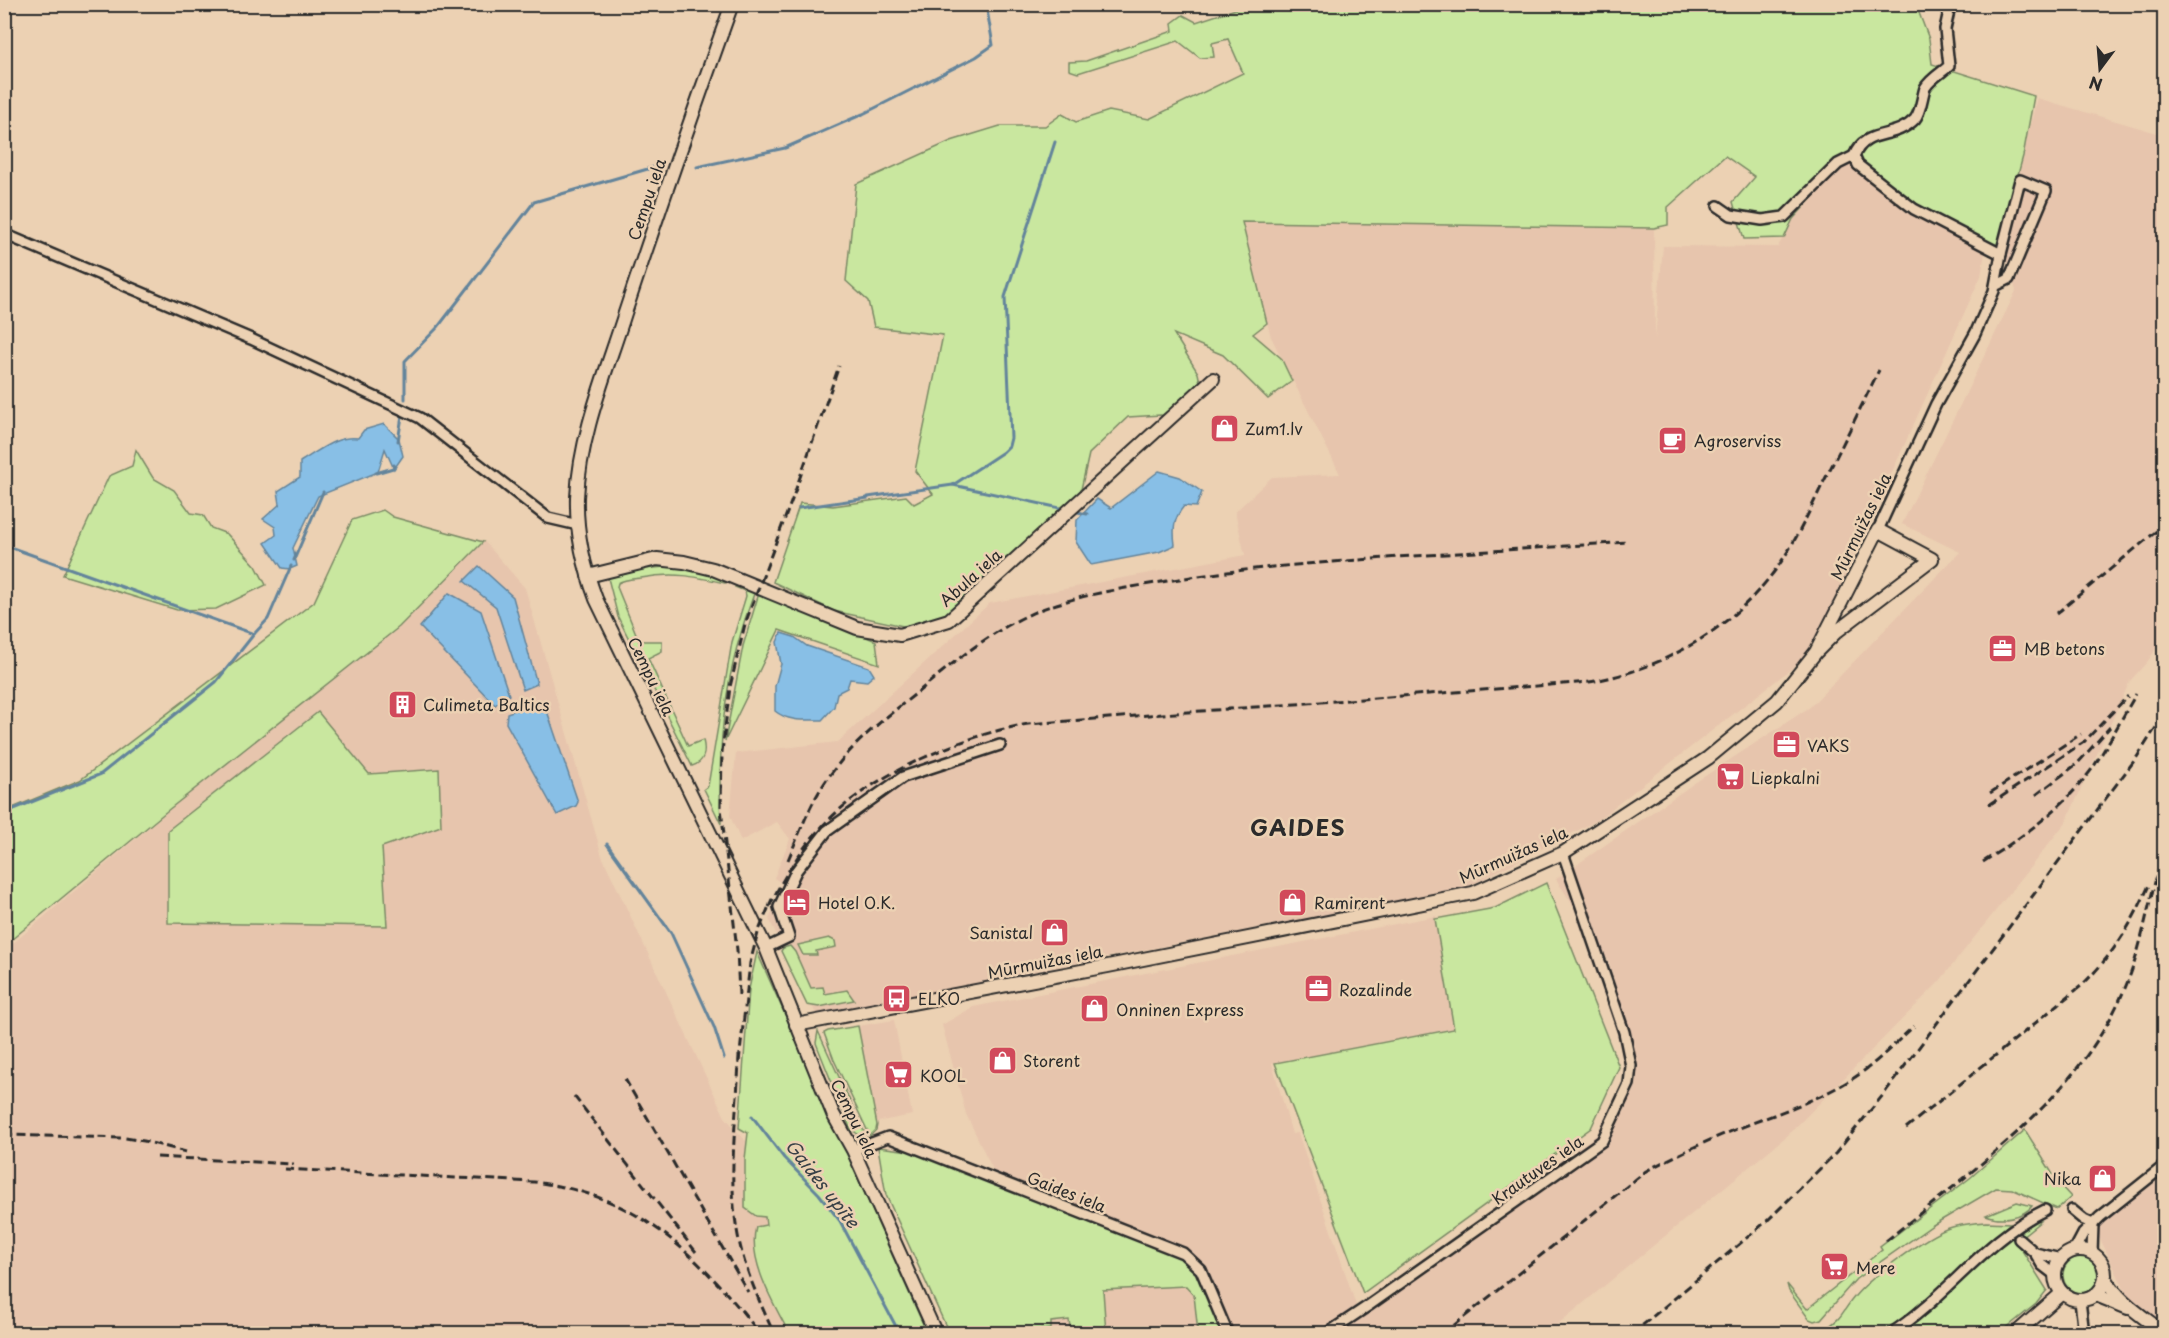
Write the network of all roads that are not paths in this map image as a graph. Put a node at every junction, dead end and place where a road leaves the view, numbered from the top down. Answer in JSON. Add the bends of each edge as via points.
{"nodes":[{"id":1,"x":732,"y":4,"type":"edge"},
{"id":2,"x":1947,"y":4,"type":"edge"},
{"id":3,"x":1854,"y":156,"type":"junction"},
{"id":4,"x":1718,"y":206,"type":"dead end"},
{"id":5,"x":4,"y":234,"type":"edge"},
{"id":6,"x":2001,"y":254,"type":"junction"},
{"id":7,"x":1995,"y":286,"type":"junction"},
{"id":8,"x":1213,"y":379,"type":"dead end"},
{"id":9,"x":578,"y":525,"type":"junction"},
{"id":10,"x":1878,"y":530,"type":"junction"},
{"id":11,"x":588,"y":576,"type":"junction"},
{"id":12,"x":1816,"y":652,"type":"junction"},
{"id":13,"x":1000,"y":745,"type":"dead end"},
{"id":14,"x":1563,"y":853,"type":"junction"},
{"id":15,"x":766,"y":948,"type":"junction"},
{"id":16,"x":796,"y":1025,"type":"junction"},
{"id":17,"x":853,"y":1150,"type":"junction"},
{"id":18,"x":2164,"y":1166,"type":"edge"},
{"id":19,"x":2045,"y":1210,"type":"dead end"},
{"id":20,"x":2072,"y":1210,"type":"dead end"},
{"id":21,"x":2093,"y":1224,"type":"junction"},
{"id":22,"x":2019,"y":1239,"type":"dead end"},
{"id":23,"x":2074,"y":1251,"type":"junction"},
{"id":24,"x":2035,"y":1253,"type":"junction"},
{"id":25,"x":2092,"y":1253,"type":"junction"},
{"id":26,"x":2061,"y":1259,"type":"junction"},
{"id":27,"x":2055,"y":1275,"type":"junction"},
{"id":28,"x":2105,"y":1277,"type":"junction"},
{"id":29,"x":2062,"y":1293,"type":"junction"},
{"id":30,"x":2096,"y":1295,"type":"junction"},
{"id":31,"x":2080,"y":1301,"type":"junction"},
{"id":32,"x":2135,"y":1311,"type":"junction"},
{"id":33,"x":2164,"y":1333,"type":"edge"},
{"id":34,"x":936,"y":1334,"type":"edge"},
{"id":35,"x":1228,"y":1334,"type":"edge"},
{"id":36,"x":1326,"y":1334,"type":"edge"},
{"id":37,"x":1890,"y":1334,"type":"edge"},
{"id":38,"x":2015,"y":1334,"type":"edge"},
{"id":39,"x":2084,"y":1334,"type":"edge"}],
"edges":[{"from":1,"to":9,"type":"street","name":"Cempu iela","via":[[587,428],[579,473]]},
{"from":2,"to":3,"type":"street","via":[[1949,66],[1926,86],[1917,118],[1897,132],[1870,137],[1859,144]]},
{"from":3,"to":4,"type":"street","via":[[1838,164],[1784,217],[1762,220],[1731,215]]},
{"from":3,"to":6,"type":"street","via":[[1858,165],[1914,210]]},
{"from":5,"to":9,"type":"street","via":[[251,339],[420,417],[548,518]]},
{"from":6,"to":7,"type":"street","name":"Mūrmuižas iela"},
{"from":6,"to":7,"type":"street","name":"Mūrmuižas iela","via":[[2020,180],[2046,191],[2009,279]]},
{"from":7,"to":10,"type":"street","name":"Mūrmuižas iela"},
{"from":8,"to":11,"type":"street","name":"Abula iela","via":[[949,620],[900,634],[857,628],[750,583],[684,562],[657,559]]},
{"from":9,"to":11,"type":"street","name":"Cempu iela"},
{"from":10,"to":12,"type":"street","name":"Mūrmuižas iela"},
{"from":10,"to":12,"type":"street","via":[[1932,559],[1836,632]]},
{"from":11,"to":15,"type":"street","name":"Cempu iela","via":[[608,625]]},
{"from":12,"to":14,"type":"street","name":"Mūrmuižas iela","via":[[1777,701],[1708,758]]},
{"from":13,"to":15,"type":"street","via":[[903,777],[827,831],[796,871],[779,907],[789,937]]},
{"from":14,"to":16,"type":"street","name":"Mūrmuižas iela","via":[[1473,893]]},
{"from":14,"to":36,"type":"street","name":"Krautuves iela","via":[[1624,1032],[1631,1066],[1629,1084],[1602,1142]]},
{"from":15,"to":16,"type":"street","name":"Cempu iela"},
{"from":16,"to":17,"type":"street","name":"Cempu iela","via":[[833,1114]]},
{"from":17,"to":34,"type":"street","name":"Cempu iela"},
{"from":17,"to":35,"type":"street","name":"Gaides iela","via":[[888,1137],[1183,1253],[1202,1270]]},
{"from":18,"to":21,"type":"street"},
{"from":19,"to":37,"type":"street","via":[[2014,1228]]},
{"from":20,"to":21,"type":"street"},
{"from":21,"to":23,"type":"street"},
{"from":21,"to":25,"type":"street"},
{"from":22,"to":24,"type":"street"},
{"from":23,"to":25,"type":"street"},
{"from":23,"to":26,"type":"street"},
{"from":24,"to":26,"type":"street"},
{"from":24,"to":27,"type":"street"},
{"from":25,"to":28,"type":"street","via":[[2103,1265]]},
{"from":26,"to":27,"type":"street"},
{"from":27,"to":29,"type":"street"},
{"from":28,"to":30,"type":"street"},
{"from":28,"to":32,"type":"street"},
{"from":29,"to":31,"type":"street"},
{"from":29,"to":38,"type":"street"},
{"from":30,"to":31,"type":"street"},
{"from":30,"to":32,"type":"street"},
{"from":31,"to":39,"type":"street"},
{"from":32,"to":33,"type":"street"}]}
